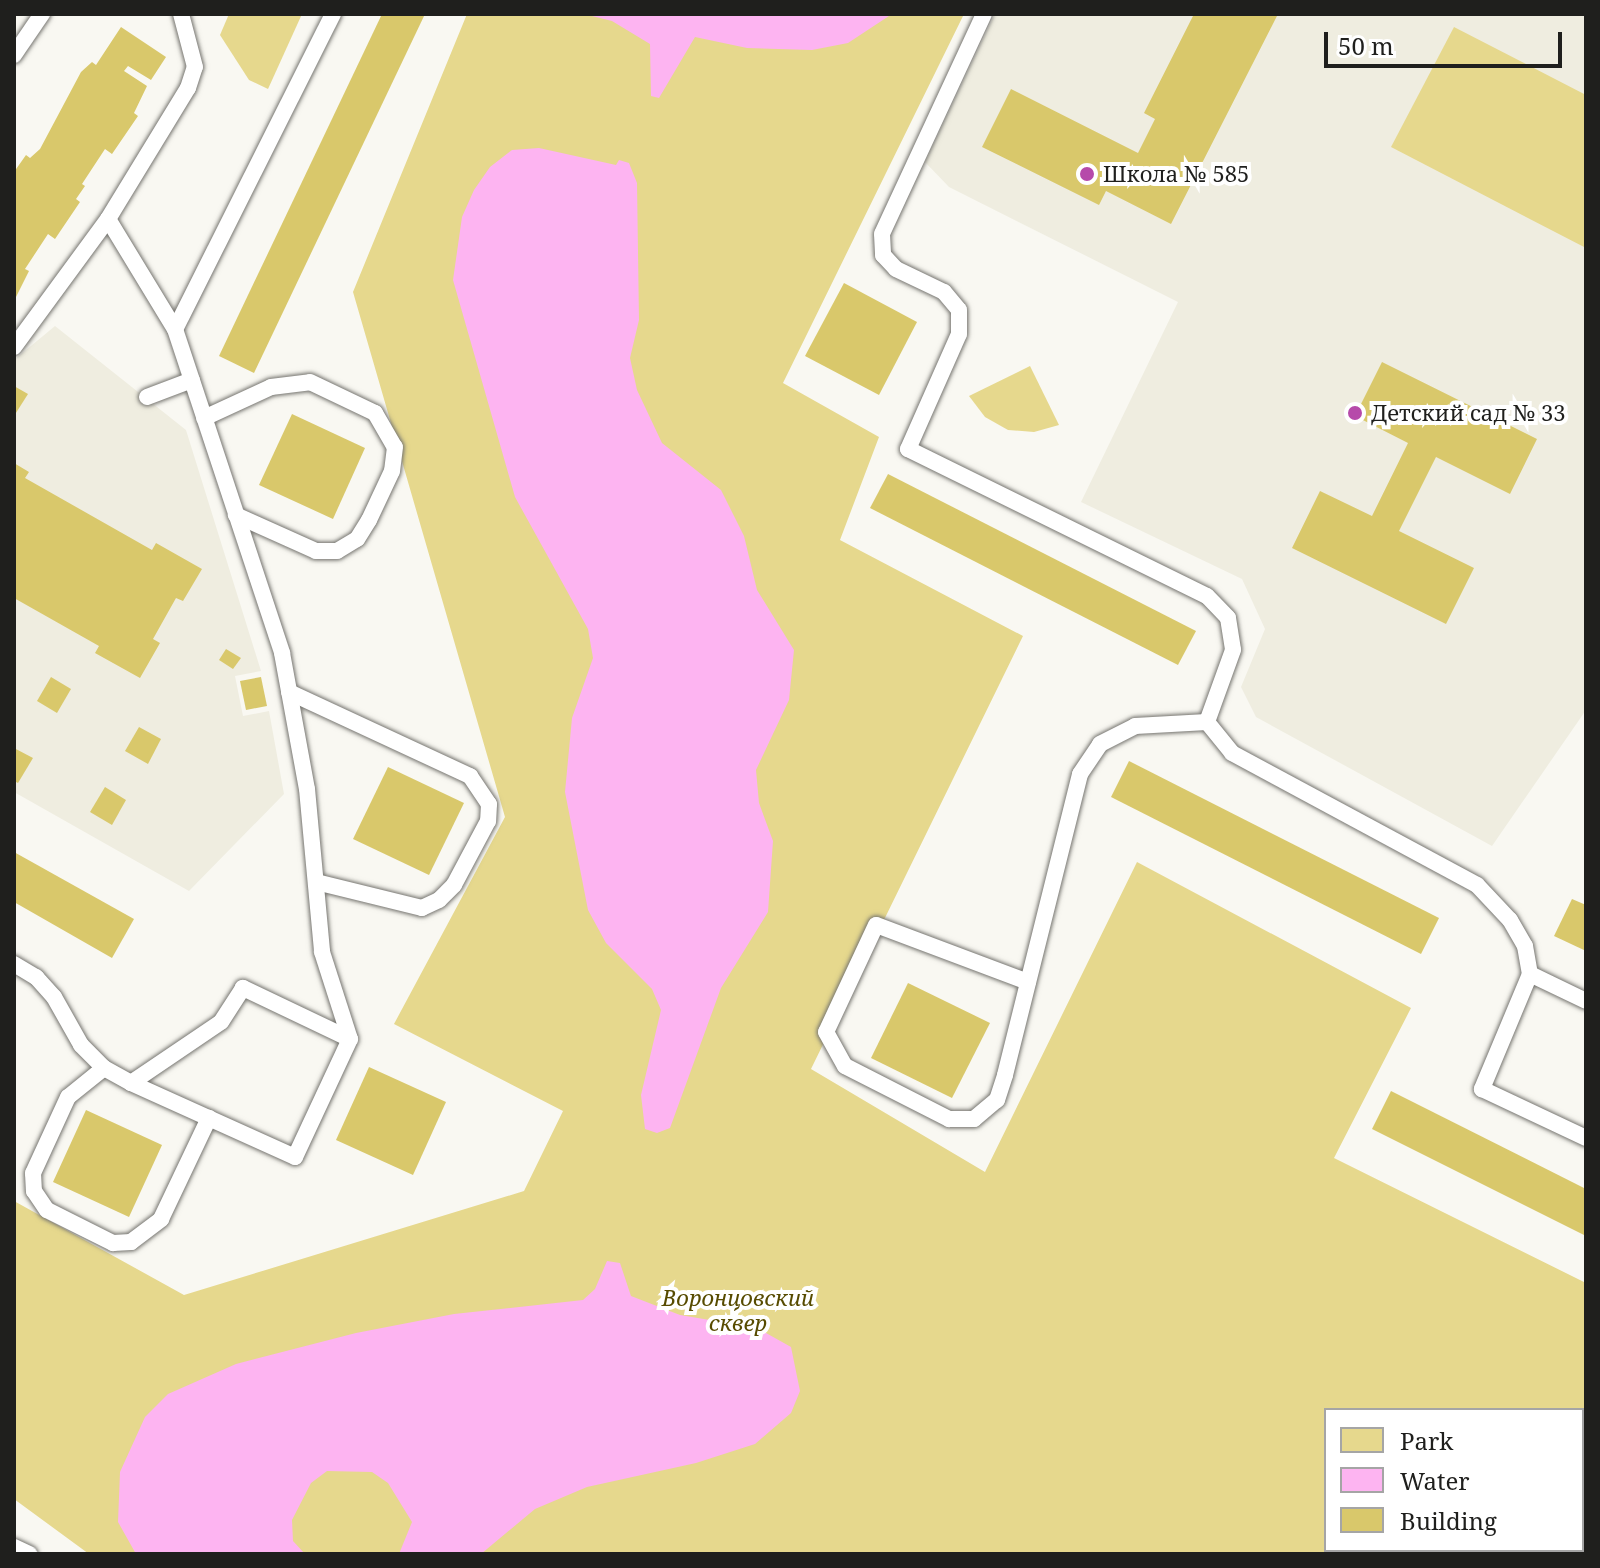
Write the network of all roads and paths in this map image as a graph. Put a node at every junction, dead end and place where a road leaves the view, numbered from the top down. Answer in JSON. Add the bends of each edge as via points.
{"nodes":[{"id":1,"x":42,"y":14,"type":"edge"},
{"id":2,"x":333,"y":14,"type":"edge"},
{"id":3,"x":984,"y":14,"type":"edge"},
{"id":4,"x":180,"y":15,"type":"edge"},
{"id":5,"x":14,"y":55,"type":"edge"},
{"id":6,"x":108,"y":219,"type":"junction"},
{"id":7,"x":175,"y":329,"type":"junction"},
{"id":8,"x":14,"y":347,"type":"edge"},
{"id":9,"x":192,"y":380,"type":"junction"},
{"id":10,"x":147,"y":397,"type":"dead end"},
{"id":11,"x":204,"y":418,"type":"junction"},
{"id":12,"x":236,"y":515,"type":"junction"},
{"id":13,"x":289,"y":692,"type":"junction"},
{"id":14,"x":1207,"y":722,"type":"junction"},
{"id":15,"x":316,"y":882,"type":"junction"},
{"id":16,"x":14,"y":964,"type":"edge"},
{"id":17,"x":1530,"y":974,"type":"junction"},
{"id":18,"x":1028,"y":982,"type":"junction"},
{"id":19,"x":1586,"y":1001,"type":"edge"},
{"id":20,"x":350,"y":1039,"type":"junction"},
{"id":21,"x":104,"y":1068,"type":"junction"},
{"id":22,"x":131,"y":1083,"type":"junction"},
{"id":23,"x":209,"y":1118,"type":"junction"},
{"id":24,"x":1586,"y":1138,"type":"edge"},
{"id":25,"x":14,"y":1547,"type":"edge"},
{"id":26,"x":29,"y":1554,"type":"edge"}],
"edges":[{"from":1,"to":5,"type":"lane"},
{"from":2,"to":7,"type":"lane"},
{"from":3,"to":14,"type":"lane","via":[[882,234],[883,255],[896,269],[944,292],[959,310],[959,334],[908,449],[1207,596],[1228,618],[1233,650]]},
{"from":4,"to":6,"type":"lane","via":[[193,58],[191,77]]},
{"from":6,"to":7,"type":"lane"},
{"from":6,"to":8,"type":"lane"},
{"from":7,"to":9,"type":"lane"},
{"from":9,"to":10,"type":"lane"},
{"from":9,"to":11,"type":"lane"},
{"from":11,"to":12,"type":"lane"},
{"from":11,"to":12,"type":"lane","via":[[271,387],[310,382],[375,413],[395,447],[392,471],[369,520],[357,539],[337,551],[316,551]]},
{"from":12,"to":13,"type":"lane","via":[[282,653]]},
{"from":13,"to":15,"type":"lane","via":[[307,789]]},
{"from":13,"to":15,"type":"lane","via":[[470,776],[489,804],[488,821],[454,885],[431,904],[400,904],[361,889]]},
{"from":14,"to":17,"type":"lane","via":[[1232,753],[1477,885],[1510,920],[1525,946]]},
{"from":14,"to":18,"type":"lane","via":[[1135,726],[1100,744],[1080,774]]},
{"from":15,"to":20,"type":"lane","via":[[322,952]]},
{"from":16,"to":21,"type":"lane","via":[[54,997],[81,1045]]},
{"from":17,"to":19,"type":"lane"},
{"from":17,"to":24,"type":"lane","via":[[1482,1089]]},
{"from":18,"to":18,"type":"lane","via":[[876,925],[826,1032],[845,1066],[949,1119],[974,1119],[997,1100]]},
{"from":20,"to":22,"type":"lane","via":[[243,988],[221,1022]]},
{"from":20,"to":23,"type":"lane","via":[[295,1157]]},
{"from":21,"to":22,"type":"lane"},
{"from":21,"to":23,"type":"lane","via":[[68,1097],[36,1155],[33,1173],[34,1191],[47,1210],[113,1243],[131,1242],[161,1219]]},
{"from":22,"to":23,"type":"lane"},
{"from":25,"to":26,"type":"lane"}]}
